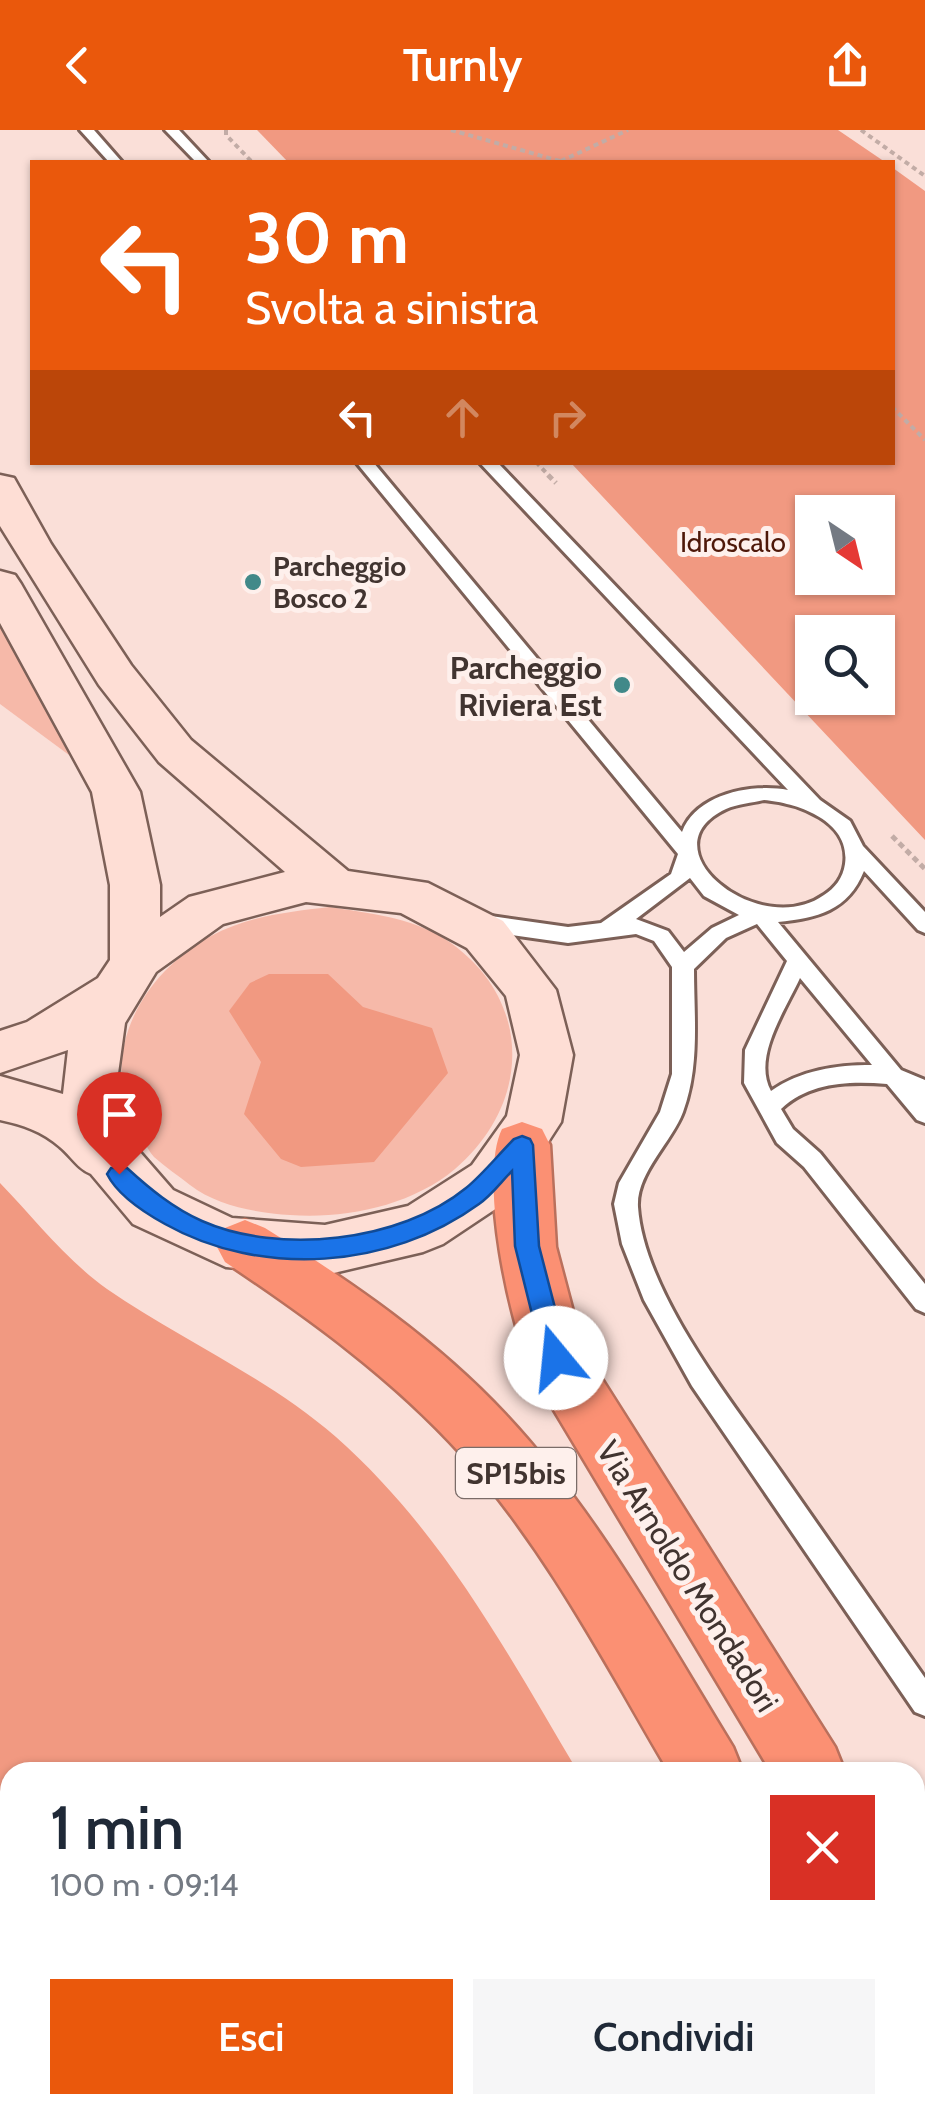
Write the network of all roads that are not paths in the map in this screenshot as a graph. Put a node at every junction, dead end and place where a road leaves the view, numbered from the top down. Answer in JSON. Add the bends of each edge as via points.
{"nodes":[{"id":1,"x":87,"y":130,"type":"edge"},
{"id":2,"x":172,"y":130,"type":"edge"},
{"id":3,"x":114,"y":160,"type":"edge"},
{"id":4,"x":200,"y":160,"type":"edge"},
{"id":5,"x":366,"y":465,"type":"edge"},
{"id":6,"x":490,"y":465,"type":"edge"},
{"id":7,"x":0,"y":487,"type":"edge"},
{"id":8,"x":0,"y":584,"type":"edge"},
{"id":9,"x":812,"y":804,"type":"junction"},
{"id":10,"x":857,"y":852,"type":"junction"},
{"id":11,"x":688,"y":854,"type":"junction"},
{"id":12,"x":330,"y":883,"type":"junction"},
{"id":13,"x":760,"y":914,"type":"junction"},
{"id":14,"x":467,"y":920,"type":"junction"},
{"id":15,"x":925,"y":925,"type":"edge"},
{"id":16,"x":606,"y":928,"type":"junction"},
{"id":17,"x":798,"y":960,"type":"junction"},
{"id":18,"x":684,"y":966,"type":"junction"},
{"id":19,"x":120,"y":977,"type":"junction"},
{"id":20,"x":0,"y":1052,"type":"edge"},
{"id":21,"x":891,"y":1074,"type":"junction"},
{"id":22,"x":925,"y":1090,"type":"edge"},
{"id":23,"x":0,"y":1098,"type":"edge"},
{"id":24,"x":770,"y":1106,"type":"junction"},
{"id":25,"x":925,"y":1114,"type":"edge"},
{"id":26,"x":522,"y":1145,"type":"junction"},
{"id":27,"x":119,"y":1174,"type":"junction"},
{"id":28,"x":245,"y":1245,"type":"junction"},
{"id":29,"x":925,"y":1302,"type":"edge"},
{"id":30,"x":925,"y":1702,"type":"edge"},
{"id":31,"x":702,"y":1762,"type":"edge"},
{"id":32,"x":804,"y":1762,"type":"edge"}],
"edges":[{"from":1,"to":3,"type":"lane"},
{"from":2,"to":4,"type":"lane"},
{"from":5,"to":11,"type":"lane"},
{"from":6,"to":9,"type":"lane"},
{"from":7,"to":12,"type":"main road","via":[[115,676],[175,751]]},
{"from":8,"to":19,"type":"main road","number":"SP15bis","via":[[116,792],[135,885]]},
{"from":9,"to":10,"type":"lane","via":[[849,832]]},
{"from":9,"to":11,"type":"lane","via":[[764,793],[718,802],[690,830]]},
{"from":10,"to":13,"type":"lane","via":[[849,887],[833,901],[787,916]]},
{"from":10,"to":15,"type":"lane"},
{"from":11,"to":13,"type":"lane","via":[[715,895]]},
{"from":11,"to":16,"type":"lane","via":[[680,878]]},
{"from":12,"to":14,"type":"main road","number":"SP15bis","via":[[403,893]]},
{"from":12,"to":19,"type":"main road","number":"SP15bis","via":[[281,886],[212,906],[170,929]]},
{"from":13,"to":17,"type":"lane"},
{"from":13,"to":18,"type":"lane","via":[[719,933]]},
{"from":14,"to":16,"type":"lane","via":[[568,935]]},
{"from":14,"to":26,"type":"main road","number":"SP15bis","via":[[516,964],[545,1020],[547,1082]]},
{"from":16,"to":18,"type":"lane","via":[[638,926],[661,936]]},
{"from":17,"to":21,"type":"lane"},
{"from":17,"to":24,"type":"lane","via":[[756,1050],[755,1083]]},
{"from":18,"to":30,"type":"lane","via":[[683,1074],[671,1114],[630,1183],[626,1204],[634,1244],[701,1378]]},
{"from":19,"to":20,"type":"main road","via":[[46,1037]]},
{"from":19,"to":27,"type":"main road","number":"SP15bis","via":[[87,1035],[83,1097],[95,1138]]},
{"from":21,"to":22,"type":"lane"},
{"from":21,"to":24,"type":"lane","via":[[815,1079],[790,1086]]},
{"from":21,"to":25,"type":"lane"},
{"from":23,"to":27,"type":"main road","via":[[70,1120]]},
{"from":24,"to":29,"type":"lane","via":[[785,1136],[812,1160]]},
{"from":26,"to":28,"type":"main road","number":"SP15bis","via":[[474,1196],[406,1232],[326,1250]]},
{"from":26,"to":32,"type":"highway","name":"Via Arnoldo Mondadori","number":"SP15bis","via":[[527,1246],[556,1358]]},
{"from":27,"to":28,"type":"main road","number":"SP15bis","via":[[174,1219]]},
{"from":28,"to":31,"type":"highway","number":"SP15bis","via":[[406,1359],[483,1434],[588,1574]]}]}
